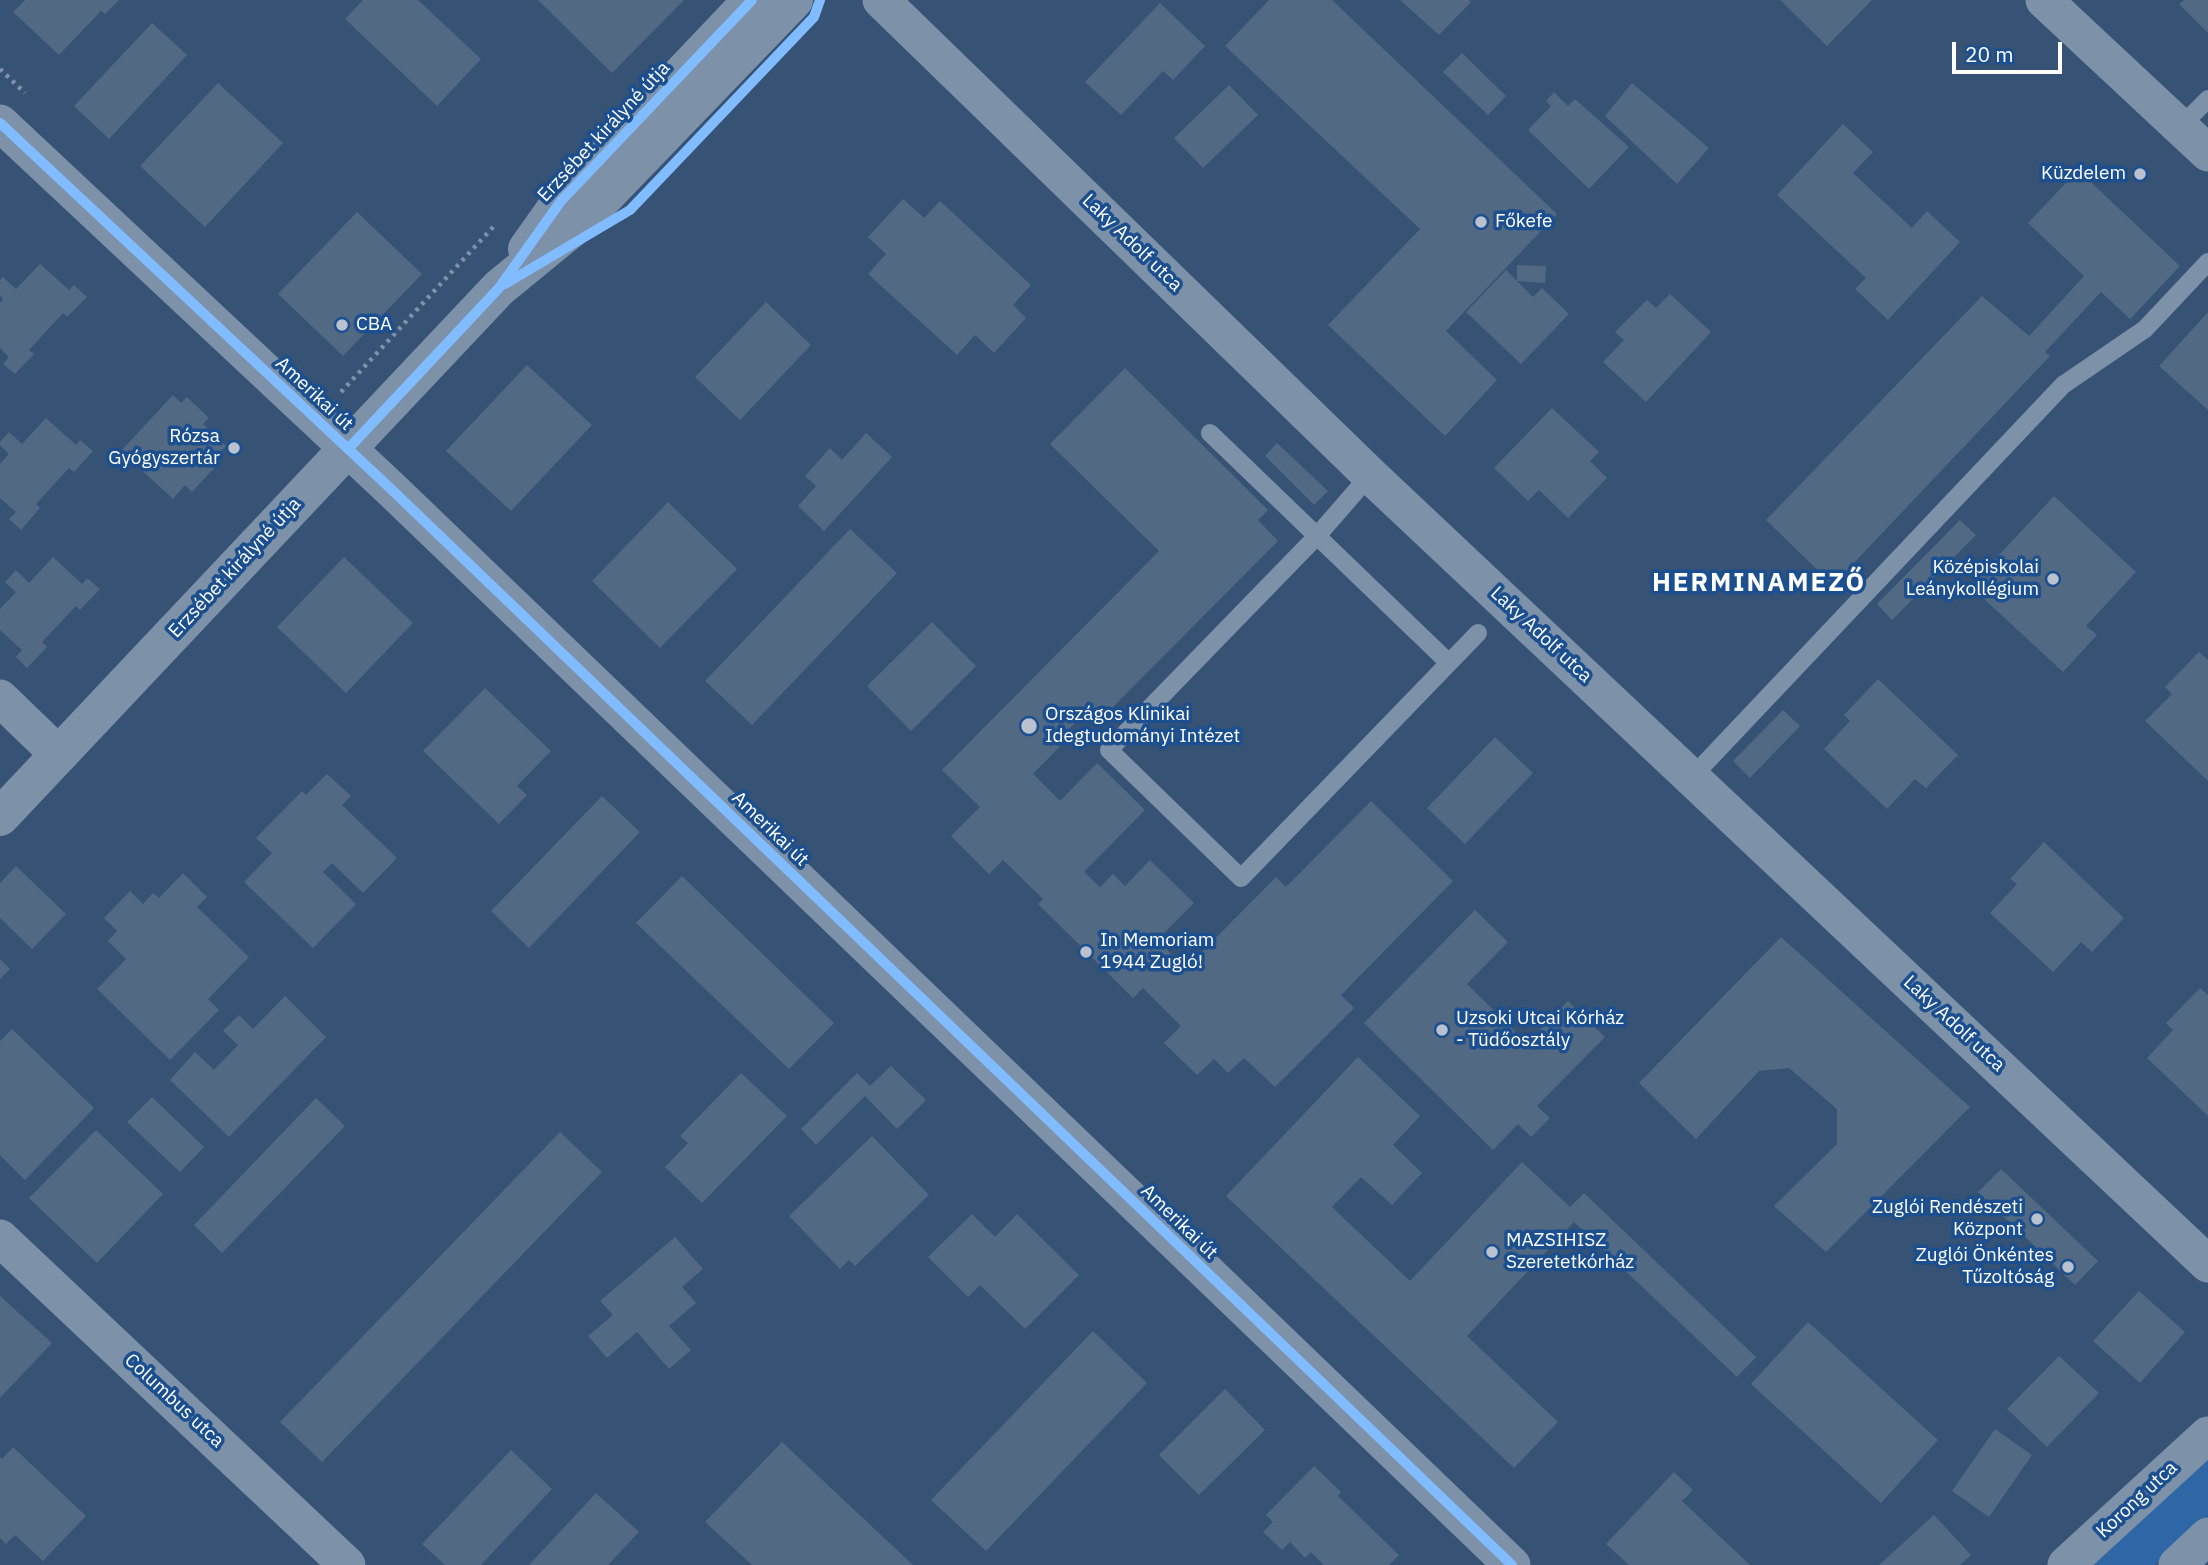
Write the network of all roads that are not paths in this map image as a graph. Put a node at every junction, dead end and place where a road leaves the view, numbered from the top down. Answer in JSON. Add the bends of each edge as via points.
{"nodes":[{"id":1,"x":752,"y":0,"type":"edge"},
{"id":2,"x":794,"y":0,"type":"edge"},
{"id":3,"x":881,"y":0,"type":"edge"},
{"id":4,"x":2044,"y":0,"type":"edge"},
{"id":5,"x":2208,"y":99,"type":"edge"},
{"id":6,"x":0,"y":123,"type":"edge"},
{"id":7,"x":2180,"y":127,"type":"junction"},
{"id":8,"x":2208,"y":153,"type":"edge"},
{"id":9,"x":2208,"y":262,"type":"edge"},
{"id":10,"x":499,"y":288,"type":"junction"},
{"id":11,"x":1210,"y":433,"type":"dead end"},
{"id":12,"x":348,"y":449,"type":"junction"},
{"id":13,"x":1370,"y":475,"type":"junction"},
{"id":14,"x":1317,"y":536,"type":"junction"},
{"id":15,"x":1478,"y":633,"type":"dead end"},
{"id":16,"x":1448,"y":663,"type":"junction"},
{"id":17,"x":0,"y":698,"type":"edge"},
{"id":18,"x":59,"y":754,"type":"junction"},
{"id":19,"x":1692,"y":777,"type":"junction"},
{"id":20,"x":0,"y":817,"type":"edge"},
{"id":21,"x":0,"y":1238,"type":"edge"},
{"id":22,"x":2208,"y":1264,"type":"edge"},
{"id":23,"x":2208,"y":1435,"type":"edge"},
{"id":24,"x":2208,"y":1536,"type":"edge"},
{"id":25,"x":347,"y":1565,"type":"edge"},
{"id":26,"x":1511,"y":1565,"type":"edge"},
{"id":27,"x":2066,"y":1565,"type":"edge"},
{"id":28,"x":2177,"y":1565,"type":"edge"}],
"edges":[{"from":1,"to":10,"type":"street","name":"Erzsébet királyné útja","via":[[561,201]]},
{"from":2,"to":10,"type":"street","name":"Erzsébet királyné útja","via":[[582,220]]},
{"from":3,"to":13,"type":"street","name":"Laky Adolf utca"},
{"from":4,"to":7,"type":"street"},
{"from":5,"to":7,"type":"lane"},
{"from":6,"to":12,"type":"street","name":"Amerikai út"},
{"from":7,"to":8,"type":"street"},
{"from":9,"to":19,"type":"lane","via":[[2145,328],[2063,385]]},
{"from":10,"to":12,"type":"street","name":"Erzsébet királyné útja"},
{"from":11,"to":14,"type":"lane"},
{"from":12,"to":18,"type":"street","name":"Erzsébet királyné útja"},
{"from":12,"to":26,"type":"street","name":"Amerikai út"},
{"from":13,"to":14,"type":"lane"},
{"from":13,"to":19,"type":"street","name":"Laky Adolf utca"},
{"from":14,"to":16,"type":"lane"},
{"from":14,"to":16,"type":"lane","via":[[1109,751],[1241,878]]},
{"from":15,"to":16,"type":"lane"},
{"from":17,"to":18,"type":"street"},
{"from":18,"to":20,"type":"street","name":"Erzsébet királyné útja"},
{"from":19,"to":22,"type":"street","name":"Laky Adolf utca"},
{"from":21,"to":25,"type":"street","name":"Columbus utca"},
{"from":23,"to":27,"type":"street","name":"Korong utca"},
{"from":24,"to":28,"type":"street"}]}
